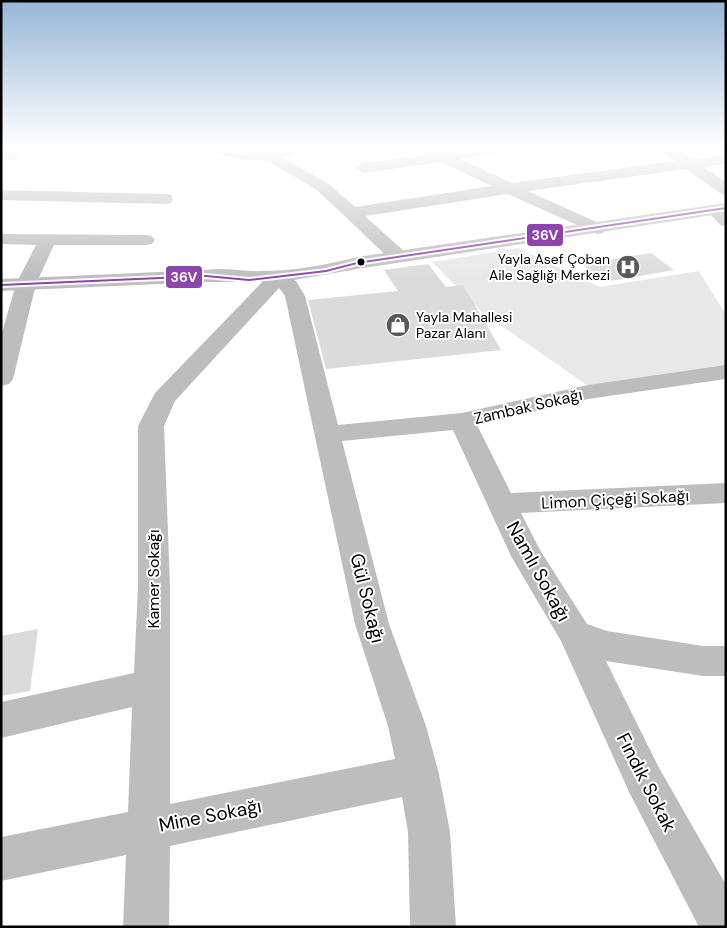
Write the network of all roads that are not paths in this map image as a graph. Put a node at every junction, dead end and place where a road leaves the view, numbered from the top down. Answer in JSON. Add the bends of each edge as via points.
{"nodes":[{"id":1,"x":328,"y":191,"type":"edge"},
{"id":2,"x":491,"y":191,"type":"edge"},
{"id":3,"x":519,"y":191,"type":"edge"},
{"id":4,"x":1,"y":195,"type":"edge"},
{"id":5,"x":165,"y":199,"type":"dead end"},
{"id":6,"x":352,"y":213,"type":"junction"},
{"id":7,"x":722,"y":213,"type":"edge"},
{"id":8,"x":597,"y":229,"type":"junction"},
{"id":9,"x":1,"y":239,"type":"edge"},
{"id":10,"x":146,"y":240,"type":"dead end"},
{"id":11,"x":47,"y":241,"type":"junction"},
{"id":12,"x":399,"y":257,"type":"junction"},
{"id":13,"x":357,"y":263,"type":"junction"},
{"id":14,"x":206,"y":276,"type":"junction"},
{"id":15,"x":277,"y":278,"type":"junction"},
{"id":16,"x":26,"y":284,"type":"junction"},
{"id":17,"x":1,"y":285,"type":"edge"},
{"id":18,"x":726,"y":372,"type":"edge"},
{"id":19,"x":1,"y":379,"type":"edge"},
{"id":20,"x":462,"y":421,"type":"junction"},
{"id":21,"x":329,"y":434,"type":"junction"},
{"id":22,"x":726,"y":493,"type":"edge"},
{"id":23,"x":503,"y":504,"type":"junction"},
{"id":24,"x":574,"y":634,"type":"junction"},
{"id":25,"x":726,"y":661,"type":"edge"},
{"id":26,"x":151,"y":686,"type":"junction"},
{"id":27,"x":1,"y":720,"type":"edge"},
{"id":28,"x":419,"y":774,"type":"junction"},
{"id":29,"x":149,"y":828,"type":"junction"},
{"id":30,"x":1,"y":859,"type":"edge"},
{"id":31,"x":146,"y":927,"type":"edge"},
{"id":32,"x":432,"y":927,"type":"edge"},
{"id":33,"x":724,"y":927,"type":"edge"}],
"edges":[{"from":1,"to":6,"type":"street"},
{"from":2,"to":6,"type":"street"},
{"from":3,"to":8,"type":"street"},
{"from":4,"to":5,"type":"street"},
{"from":6,"to":12,"type":"street"},
{"from":7,"to":8,"type":"main road"},
{"from":8,"to":12,"type":"main road"},
{"from":9,"to":11,"type":"street"},
{"from":10,"to":11,"type":"street"},
{"from":11,"to":16,"type":"street"},
{"from":12,"to":13,"type":"main road"},
{"from":13,"to":14,"type":"main road","via":[[296,264]]},
{"from":13,"to":15,"type":"main road"},
{"from":14,"to":15,"type":"main road","via":[[249,280]]},
{"from":14,"to":16,"type":"main road"},
{"from":15,"to":21,"type":"street","name":"Gül Sokağı","via":[[289,285],[295,296]]},
{"from":15,"to":26,"type":"street","name":"Kamer Sokağı","via":[[164,398],[152,426],[154,586]]},
{"from":16,"to":17,"type":"main road"},
{"from":16,"to":19,"type":"street"},
{"from":18,"to":20,"type":"street","name":"Zambak Sokağı","via":[[588,392]]},
{"from":20,"to":21,"type":"street","name":"Zambak Sokağı"},
{"from":20,"to":23,"type":"street","name":"Namlı Sokağı"},
{"from":21,"to":28,"type":"street","name":"Gül Sokağı","via":[[372,624],[407,726]]},
{"from":22,"to":23,"type":"street","name":"Limon Çiçeği Sokağı"},
{"from":23,"to":24,"type":"street","name":"Namlı Sokağı","via":[[527,556]]},
{"from":24,"to":25,"type":"street","name":"Namlı Sokağı","via":[[606,646],[703,661]]},
{"from":24,"to":33,"type":"street","name":"Fındık Sokak","via":[[644,780]]},
{"from":26,"to":27,"type":"street"},
{"from":26,"to":29,"type":"street","name":"Kamer Sokağı"},
{"from":28,"to":29,"type":"street","name":"Mine Sokağı"},
{"from":28,"to":32,"type":"street","name":"Gül Sokağı","via":[[429,832]]},
{"from":29,"to":30,"type":"street","name":"Mine Sokağı"},
{"from":29,"to":31,"type":"street","name":"Kamer Sokağı"}]}
